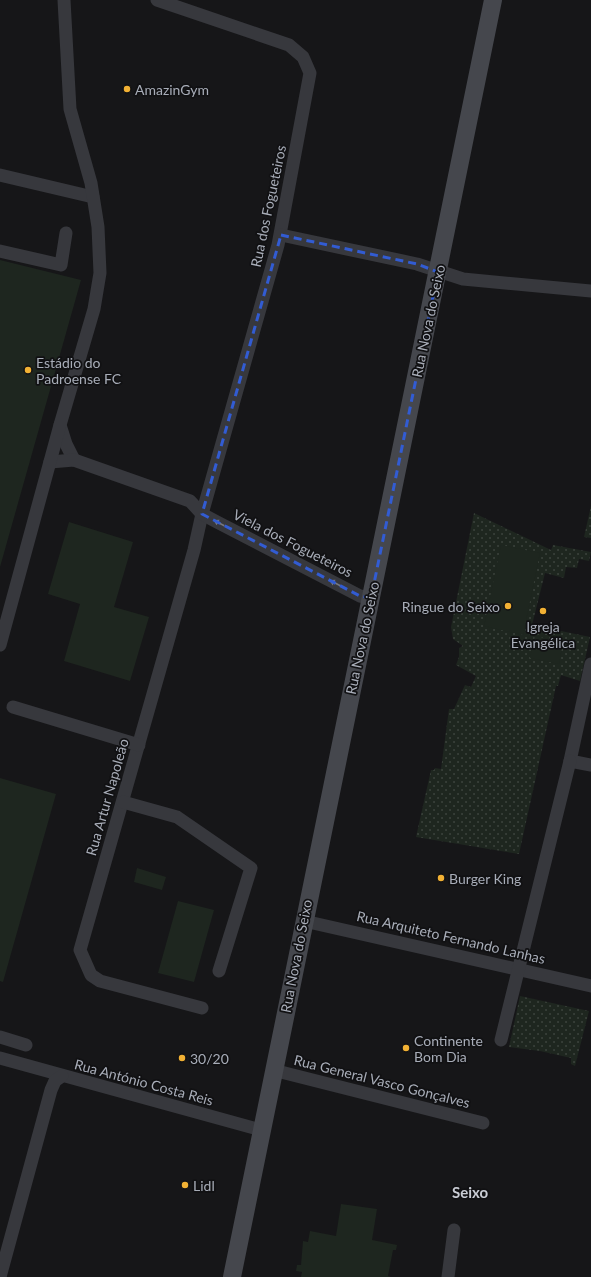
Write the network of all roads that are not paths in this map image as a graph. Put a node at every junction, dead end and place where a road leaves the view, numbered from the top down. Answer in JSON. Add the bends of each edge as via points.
{"nodes":[{"id":1,"x":64,"y":0,"type":"edge"},
{"id":2,"x":157,"y":0,"type":"edge"},
{"id":3,"x":493,"y":0,"type":"edge"},
{"id":4,"x":0,"y":175,"type":"edge"},
{"id":5,"x":93,"y":197,"type":"junction"},
{"id":6,"x":66,"y":233,"type":"dead end"},
{"id":7,"x":281,"y":235,"type":"junction"},
{"id":8,"x":0,"y":251,"type":"edge"},
{"id":9,"x":438,"y":272,"type":"junction"},
{"id":10,"x":591,"y":291,"type":"edge"},
{"id":11,"x":60,"y":425,"type":"junction"},
{"id":12,"x":74,"y":460,"type":"junction"},
{"id":13,"x":50,"y":462,"type":"junction"},
{"id":14,"x":202,"y":514,"type":"junction"},
{"id":15,"x":371,"y":598,"type":"junction"},
{"id":16,"x":0,"y":645,"type":"edge"},
{"id":17,"x":591,"y":664,"type":"edge"},
{"id":18,"x":13,"y":707,"type":"dead end"},
{"id":19,"x":139,"y":745,"type":"junction"},
{"id":20,"x":570,"y":761,"type":"junction"},
{"id":21,"x":591,"y":765,"type":"edge"},
{"id":22,"x":123,"y":802,"type":"junction"},
{"id":23,"x":304,"y":920,"type":"junction"},
{"id":24,"x":519,"y":969,"type":"junction"},
{"id":25,"x":219,"y":972,"type":"dead end"},
{"id":26,"x":591,"y":986,"type":"edge"},
{"id":27,"x":202,"y":1008,"type":"dead end"},
{"id":28,"x":0,"y":1037,"type":"edge"},
{"id":29,"x":501,"y":1040,"type":"dead end"},
{"id":30,"x":26,"y":1045,"type":"dead end"},
{"id":31,"x":0,"y":1058,"type":"edge"},
{"id":32,"x":273,"y":1070,"type":"junction"},
{"id":33,"x":62,"y":1076,"type":"junction"},
{"id":34,"x":483,"y":1123,"type":"dead end"},
{"id":35,"x":261,"y":1130,"type":"junction"},
{"id":36,"x":454,"y":1230,"type":"dead end"},
{"id":37,"x":0,"y":1277,"type":"edge"},
{"id":38,"x":232,"y":1277,"type":"edge"},
{"id":39,"x":448,"y":1277,"type":"edge"}],
"edges":[{"from":1,"to":5,"type":"street","via":[[70,109]]},
{"from":2,"to":7,"type":"street","name":"Rua dos Fogueteiros","via":[[289,45],[303,56],[310,73]]},
{"from":3,"to":9,"type":"main road","name":"Rua Nova do Seixo"},
{"from":4,"to":5,"type":"street"},
{"from":5,"to":11,"type":"street","via":[[99,239],[98,287]]},
{"from":6,"to":8,"type":"street","via":[[61,265]]},
{"from":7,"to":9,"type":"street","via":[[417,264]]},
{"from":7,"to":14,"type":"street","name":"Rua dos Fogueteiros"},
{"from":9,"to":10,"type":"street","via":[[463,279]]},
{"from":9,"to":15,"type":"main road","name":"Rua Nova do Seixo"},
{"from":11,"to":12,"type":"street"},
{"from":11,"to":13,"type":"street"},
{"from":12,"to":13,"type":"street"},
{"from":12,"to":14,"type":"street","name":"Viela dos Fogueteiros","via":[[190,501]]},
{"from":13,"to":16,"type":"street"},
{"from":15,"to":14,"type":"street","name":"Viela dos Fogueteiros","one_way":true,"via":[[360,596]]},
{"from":14,"to":19,"type":"street","name":"Rua Artur Napoleão"},
{"from":15,"to":23,"type":"main road","name":"Rua Nova do Seixo"},
{"from":17,"to":20,"type":"street"},
{"from":18,"to":19,"type":"street"},
{"from":19,"to":22,"type":"street","name":"Rua Artur Napoleão"},
{"from":20,"to":21,"type":"street"},
{"from":20,"to":24,"type":"street"},
{"from":22,"to":25,"type":"street","via":[[178,817],[251,868]]},
{"from":22,"to":27,"type":"street","name":"Rua Artur Napoleão","via":[[80,950],[91,975],[100,981]]},
{"from":23,"to":24,"type":"street","name":"Rua Arquiteto Fernando Lanhas"},
{"from":23,"to":32,"type":"main road","name":"Rua Nova do Seixo"},
{"from":24,"to":26,"type":"street","name":"Rua Arquiteto Fernando Lanhas"},
{"from":24,"to":29,"type":"street"},
{"from":28,"to":30,"type":"street"},
{"from":31,"to":33,"type":"street"},
{"from":32,"to":34,"type":"street","name":"Rua General Vasco Gonçalves"},
{"from":32,"to":35,"type":"main road","name":"Rua Nova do Seixo"},
{"from":33,"to":35,"type":"street","name":"Rua António Costa Reis"},
{"from":33,"to":37,"type":"street","name":"Rua António Costa Reis","via":[[55,1081],[51,1090]]},
{"from":35,"to":38,"type":"main road","name":"Rua Nova do Seixo"},
{"from":36,"to":39,"type":"street"}]}
